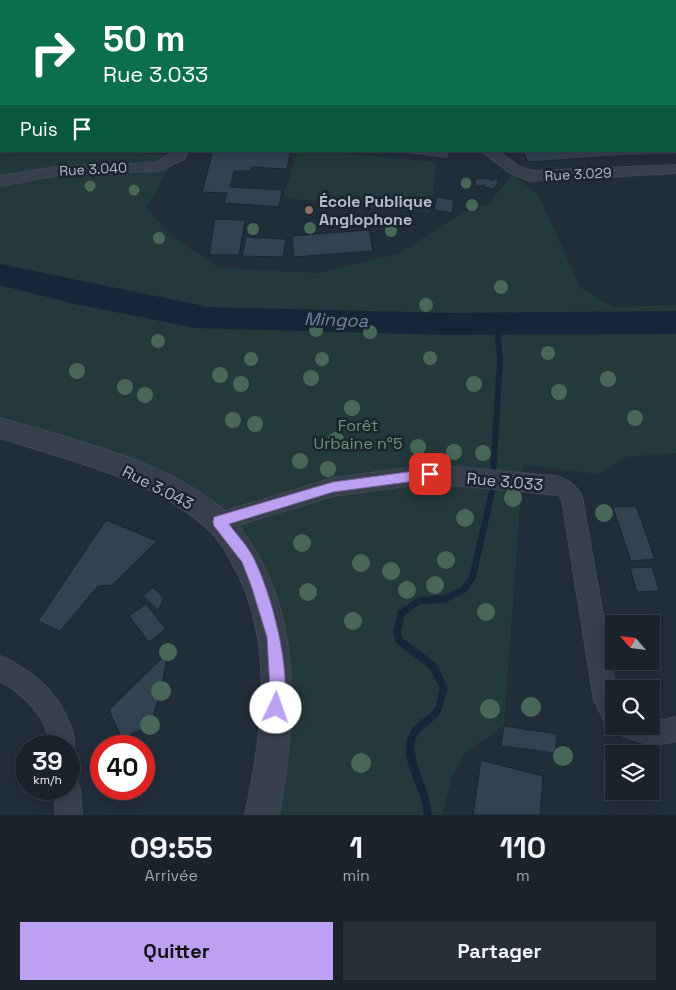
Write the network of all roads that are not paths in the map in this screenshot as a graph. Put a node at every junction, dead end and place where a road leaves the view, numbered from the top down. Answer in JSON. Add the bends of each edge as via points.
{"nodes":[{"id":1,"x":181,"y":152,"type":"edge"},
{"id":2,"x":489,"y":152,"type":"edge"},
{"id":3,"x":676,"y":168,"type":"edge"},
{"id":4,"x":0,"y":181,"type":"edge"},
{"id":5,"x":0,"y":428,"type":"edge"},
{"id":6,"x":219,"y":522,"type":"junction"},
{"id":7,"x":0,"y":668,"type":"edge"},
{"id":8,"x":605,"y":694,"type":"edge"},
{"id":9,"x":676,"y":729,"type":"edge"},
{"id":10,"x":63,"y":735,"type":"edge"},
{"id":11,"x":660,"y":735,"type":"edge"},
{"id":12,"x":68,"y":800,"type":"edge"},
{"id":13,"x":69,"y":815,"type":"edge"},
{"id":14,"x":262,"y":815,"type":"edge"}],
"edges":[{"from":1,"to":4,"type":"street","name":"Rue 3.040","via":[[160,167],[62,170]]},
{"from":2,"to":3,"type":"street","name":"Rue 3.029","via":[[530,176]]},
{"from":5,"to":6,"type":"street","name":"Rue 3.043","via":[[125,468],[175,492]]},
{"from":6,"to":8,"type":"street","name":"Rue 3.033","via":[[333,487],[430,474],[556,485],[566,489],[572,497]]},
{"from":6,"to":14,"type":"street","name":"Rue 3.043","via":[[247,558],[274,637],[277,689],[269,783]]},
{"from":7,"to":10,"type":"street","via":[[30,687],[47,706]]},
{"from":9,"to":11,"type":"street"},
{"from":12,"to":13,"type":"street"}]}
